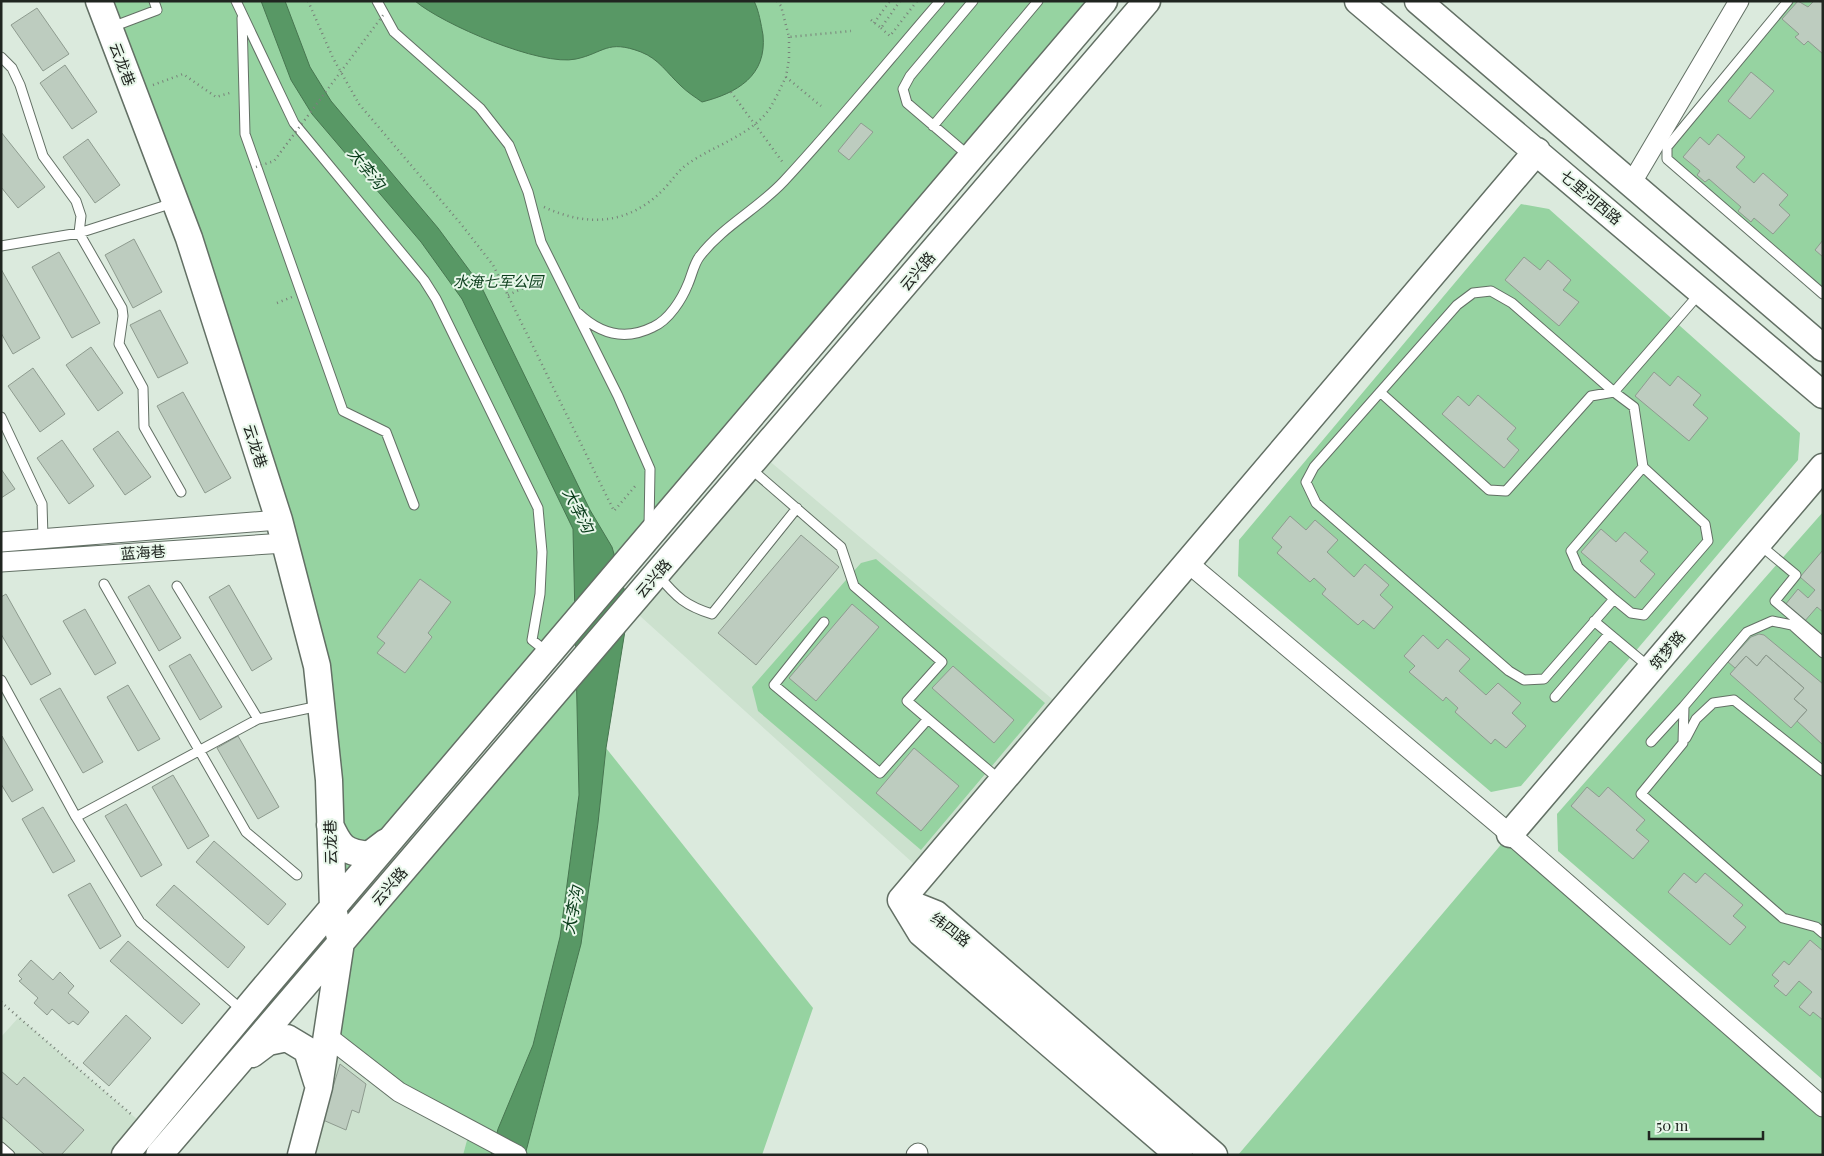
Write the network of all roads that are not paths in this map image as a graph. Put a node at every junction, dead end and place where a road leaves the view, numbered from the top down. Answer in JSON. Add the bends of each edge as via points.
{"nodes":[{"id":1,"x":100,"y":1,"type":"edge"},
{"id":2,"x":154,"y":1,"type":"edge"},
{"id":3,"x":236,"y":1,"type":"edge"},
{"id":4,"x":377,"y":1,"type":"edge"},
{"id":5,"x":940,"y":1,"type":"edge"},
{"id":6,"x":973,"y":1,"type":"edge"},
{"id":7,"x":1038,"y":1,"type":"edge"},
{"id":8,"x":1104,"y":1,"type":"edge"},
{"id":9,"x":1147,"y":1,"type":"edge"},
{"id":10,"x":1358,"y":1,"type":"edge"},
{"id":11,"x":1418,"y":1,"type":"edge"},
{"id":12,"x":1739,"y":1,"type":"edge"},
{"id":13,"x":1788,"y":1,"type":"edge"},
{"id":14,"x":242,"y":14,"type":"junction"},
{"id":15,"x":110,"y":28,"type":"junction"},
{"id":16,"x":1,"y":57,"type":"edge"},
{"id":17,"x":934,"y":126,"type":"junction"},
{"id":18,"x":1537,"y":150,"type":"junction"},
{"id":19,"x":971,"y":158,"type":"junction"},
{"id":20,"x":1631,"y":184,"type":"junction"},
{"id":21,"x":175,"y":202,"type":"junction"},
{"id":22,"x":79,"y":233,"type":"junction"},
{"id":23,"x":1,"y":246,"type":"edge"},
{"id":24,"x":1702,"y":291,"type":"junction"},
{"id":25,"x":1823,"y":294,"type":"edge"},
{"id":26,"x":574,"y":310,"type":"junction"},
{"id":27,"x":1823,"y":348,"type":"edge"},
{"id":28,"x":1380,"y":392,"type":"junction"},
{"id":29,"x":1614,"y":392,"type":"junction"},
{"id":30,"x":1823,"y":394,"type":"edge"},
{"id":31,"x":1,"y":418,"type":"edge"},
{"id":32,"x":748,"y":466,"type":"junction"},
{"id":33,"x":1643,"y":467,"type":"junction"},
{"id":34,"x":1823,"y":467,"type":"edge"},
{"id":35,"x":181,"y":492,"type":"dead end"},
{"id":36,"x":414,"y":504,"type":"dead end"},
{"id":37,"x":797,"y":508,"type":"junction"},
{"id":38,"x":282,"y":531,"type":"junction"},
{"id":39,"x":43,"y":537,"type":"junction"},
{"id":40,"x":649,"y":537,"type":"junction"},
{"id":41,"x":1,"y":542,"type":"edge"},
{"id":42,"x":1758,"y":544,"type":"junction"},
{"id":43,"x":1,"y":562,"type":"edge"},
{"id":44,"x":1188,"y":563,"type":"junction"},
{"id":45,"x":650,"y":581,"type":"junction"},
{"id":46,"x":104,"y":584,"type":"dead end"},
{"id":47,"x":177,"y":586,"type":"dead end"},
{"id":48,"x":1614,"y":599,"type":"junction"},
{"id":49,"x":1594,"y":621,"type":"junction"},
{"id":50,"x":824,"y":622,"type":"dead end"},
{"id":51,"x":1609,"y":634,"type":"junction"},
{"id":52,"x":1823,"y":642,"type":"edge"},
{"id":53,"x":553,"y":650,"type":"junction"},
{"id":54,"x":1823,"y":653,"type":"edge"},
{"id":55,"x":1651,"y":668,"type":"junction"},
{"id":56,"x":1,"y":680,"type":"edge"},
{"id":57,"x":1555,"y":697,"type":"dead end"},
{"id":58,"x":321,"y":706,"type":"junction"},
{"id":59,"x":1684,"y":706,"type":"junction"},
{"id":60,"x":258,"y":719,"type":"junction"},
{"id":61,"x":928,"y":719,"type":"junction"},
{"id":62,"x":1651,"y":742,"type":"dead end"},
{"id":63,"x":1683,"y":743,"type":"junction"},
{"id":64,"x":200,"y":750,"type":"junction"},
{"id":65,"x":1823,"y":772,"type":"edge"},
{"id":66,"x":1002,"y":782,"type":"junction"},
{"id":67,"x":76,"y":817,"type":"junction"},
{"id":68,"x":330,"y":825,"type":"junction"},
{"id":69,"x":1510,"y":834,"type":"junction"},
{"id":70,"x":395,"y":836,"type":"junction"},
{"id":71,"x":297,"y":875,"type":"dead end"},
{"id":72,"x":901,"y":900,"type":"junction"},
{"id":73,"x":332,"y":909,"type":"junction"},
{"id":74,"x":1823,"y":933,"type":"edge"},
{"id":75,"x":341,"y":942,"type":"junction"},
{"id":76,"x":244,"y":1012,"type":"junction"},
{"id":77,"x":326,"y":1036,"type":"junction"},
{"id":78,"x":268,"y":1042,"type":"junction"},
{"id":79,"x":232,"y":1070,"type":"junction"},
{"id":80,"x":319,"y":1087,"type":"junction"},
{"id":81,"x":1823,"y":1107,"type":"edge"},
{"id":82,"x":185,"y":1139,"type":"dead end"},
{"id":83,"x":1,"y":1147,"type":"edge"},
{"id":84,"x":10,"y":1155,"type":"edge"},
{"id":85,"x":125,"y":1155,"type":"edge"},
{"id":86,"x":159,"y":1155,"type":"edge"},
{"id":87,"x":301,"y":1155,"type":"edge"},
{"id":88,"x":517,"y":1155,"type":"edge"},
{"id":89,"x":1180,"y":1155,"type":"edge"},
{"id":90,"x":1214,"y":1155,"type":"edge"}],
"edges":[{"from":1,"to":15,"type":"street","name":"云龙巷"},
{"from":2,"to":15,"type":"lane","via":[[157,10]]},
{"from":3,"to":14,"type":"lane"},
{"from":4,"to":26,"type":"lane","via":[[394,32],[480,108],[508,144],[530,200],[541,242]]},
{"from":5,"to":26,"type":"lane","via":[[791,173],[750,212],[714,239],[698,258],[687,287],[670,315],[637,333],[614,333],[593,327]]},
{"from":6,"to":17,"type":"lane","via":[[910,76],[903,89],[907,103]]},
{"from":7,"to":17,"type":"lane"},
{"from":8,"to":19,"type":"street","name":"云兴路"},
{"from":9,"to":32,"type":"street","name":"云兴路"},
{"from":10,"to":18,"type":"street","name":"七里河西路"},
{"from":11,"to":20,"type":"street"},
{"from":12,"to":20,"type":"street"},
{"from":13,"to":25,"type":"lane","via":[[1667,148],[1667,159]]},
{"from":14,"to":36,"type":"lane","via":[[245,134],[256,167],[343,411],[386,432]]},
{"from":14,"to":53,"type":"lane","via":[[294,123],[424,280],[436,299],[538,508],[542,552],[540,594],[532,640]]},
{"from":15,"to":21,"type":"street","name":"云龙巷"},
{"from":16,"to":22,"type":"lane","via":[[12,68],[20,85],[43,156],[76,201],[81,216]]},
{"from":17,"to":19,"type":"lane"},
{"from":18,"to":24,"type":"street","name":"七里河西路"},
{"from":18,"to":44,"type":"street"},
{"from":19,"to":40,"type":"street","name":"云兴路"},
{"from":20,"to":27,"type":"street"},
{"from":21,"to":22,"type":"lane"},
{"from":21,"to":38,"type":"street","name":"云龙巷"},
{"from":22,"to":23,"type":"lane"},
{"from":22,"to":35,"type":"lane","via":[[122,308],[119,344],[143,388],[144,427]]},
{"from":24,"to":29,"type":"lane"},
{"from":24,"to":30,"type":"street","name":"七里河西路"},
{"from":26,"to":40,"type":"lane","via":[[618,396],[650,469]]},
{"from":28,"to":29,"type":"lane","via":[[1457,305],[1473,292],[1491,291],[1512,303]]},
{"from":28,"to":29,"type":"lane","via":[[1489,490],[1506,491],[1591,396]]},
{"from":28,"to":49,"type":"lane","via":[[1314,467],[1306,482],[1316,503],[1524,680],[1544,679]]},
{"from":29,"to":33,"type":"lane","via":[[1634,407]]},
{"from":31,"to":39,"type":"lane","via":[[42,504]]},
{"from":32,"to":37,"type":"lane"},
{"from":32,"to":45,"type":"street","name":"云兴路"},
{"from":33,"to":48,"type":"lane","via":[[1571,551],[1578,567]]},
{"from":33,"to":48,"type":"lane","via":[[1705,524],[1708,542],[1644,615],[1631,613]]},
{"from":34,"to":42,"type":"street","name":"筑梦路"},
{"from":37,"to":45,"type":"lane","via":[[712,614],[691,608]]},
{"from":37,"to":61,"type":"lane","via":[[840,547],[854,586],[942,662],[907,701]]},
{"from":38,"to":39,"type":"street","name":"蓝海巷"},
{"from":38,"to":43,"type":"street","name":"蓝海巷"},
{"from":38,"to":58,"type":"street","name":"云龙巷","via":[[317,666]]},
{"from":39,"to":41,"type":"street","name":"蓝海巷"},
{"from":40,"to":53,"type":"street","name":"云兴路"},
{"from":42,"to":52,"type":"lane","via":[[1796,576],[1775,601]]},
{"from":42,"to":55,"type":"street","name":"筑梦路"},
{"from":44,"to":66,"type":"street"},
{"from":44,"to":69,"type":"street"},
{"from":45,"to":75,"type":"street","name":"云兴路"},
{"from":46,"to":64,"type":"lane"},
{"from":47,"to":60,"type":"lane"},
{"from":48,"to":49,"type":"lane"},
{"from":49,"to":51,"type":"lane"},
{"from":50,"to":61,"type":"lane","via":[[774,685],[880,773]]},
{"from":51,"to":55,"type":"lane"},
{"from":51,"to":57,"type":"lane"},
{"from":53,"to":70,"type":"street","name":"云兴路"},
{"from":54,"to":59,"type":"lane","via":[[1792,625],[1772,621],[1748,632]]},
{"from":55,"to":69,"type":"street","name":"筑梦路"},
{"from":56,"to":67,"type":"lane"},
{"from":58,"to":60,"type":"lane"},
{"from":58,"to":68,"type":"street","name":"云龙巷"},
{"from":59,"to":62,"type":"lane"},
{"from":59,"to":63,"type":"lane"},
{"from":60,"to":64,"type":"lane"},
{"from":61,"to":66,"type":"lane"},
{"from":63,"to":65,"type":"lane","via":[[1696,719],[1713,703],[1734,700]]},
{"from":63,"to":74,"type":"lane","via":[[1641,794],[1783,918],[1816,927]]},
{"from":64,"to":67,"type":"lane"},
{"from":64,"to":71,"type":"lane","via":[[246,832]]},
{"from":66,"to":72,"type":"street"},
{"from":67,"to":76,"type":"lane","via":[[140,922]]},
{"from":68,"to":70,"type":"street","via":[[340,846],[354,853],[369,855]]},
{"from":68,"to":73,"type":"street","name":"云龙巷"},
{"from":69,"to":81,"type":"street"},
{"from":70,"to":73,"type":"street","name":"云兴路"},
{"from":72,"to":89,"type":"street","name":"纬四路","via":[[920,933]]},
{"from":72,"to":90,"type":"street","name":"纬四路","via":[[936,914]]},
{"from":73,"to":75,"type":"street","name":"云龙巷"},
{"from":73,"to":76,"type":"street","name":"云兴路"},
{"from":75,"to":77,"type":"street"},
{"from":75,"to":79,"type":"street","name":"云兴路"},
{"from":76,"to":85,"type":"street","name":"云兴路"},
{"from":77,"to":80,"type":"street"},
{"from":77,"to":88,"type":"street","via":[[399,1092]]},
{"from":78,"to":79,"type":"street"},
{"from":78,"to":80,"type":"street","via":[[287,1038],[307,1050]]},
{"from":78,"to":82,"type":"lane"},
{"from":79,"to":86,"type":"street","name":"云兴路"},
{"from":80,"to":87,"type":"street"},
{"from":83,"to":84,"type":"lane"}]}
